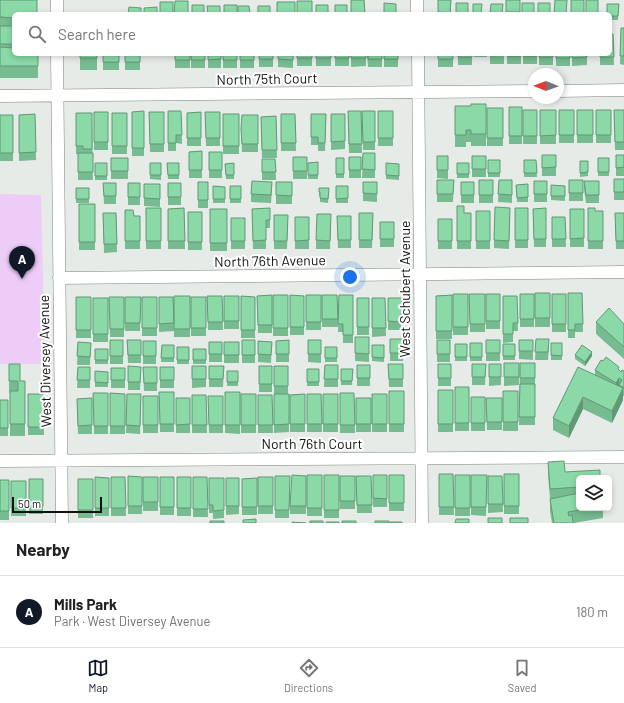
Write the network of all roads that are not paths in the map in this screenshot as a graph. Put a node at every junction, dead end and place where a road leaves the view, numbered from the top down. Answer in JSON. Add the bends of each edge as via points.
{"nodes":[{"id":1,"x":57,"y":0,"type":"edge"},
{"id":2,"x":417,"y":0,"type":"edge"},
{"id":3,"x":57,"y":12,"type":"edge"},
{"id":4,"x":417,"y":12,"type":"edge"},
{"id":5,"x":57,"y":56,"type":"edge"},
{"id":6,"x":418,"y":56,"type":"edge"},
{"id":7,"x":624,"y":90,"type":"edge"},
{"id":8,"x":528,"y":91,"type":"edge"},
{"id":9,"x":564,"y":91,"type":"edge"},
{"id":10,"x":418,"y":92,"type":"junction"},
{"id":11,"x":0,"y":96,"type":"edge"},
{"id":12,"x":58,"y":96,"type":"junction"},
{"id":13,"x":624,"y":272,"type":"edge"},
{"id":14,"x":420,"y":274,"type":"junction"},
{"id":15,"x":59,"y":278,"type":"junction"},
{"id":16,"x":624,"y":457,"type":"edge"},
{"id":17,"x":421,"y":458,"type":"junction"},
{"id":18,"x":61,"y":460,"type":"junction"},
{"id":19,"x":0,"y":461,"type":"edge"},
{"id":20,"x":62,"y":523,"type":"edge"},
{"id":21,"x":422,"y":523,"type":"edge"}],
"edges":[{"from":1,"to":3,"type":"street"},
{"from":2,"to":4,"type":"street"},
{"from":5,"to":12,"type":"street","name":"West Diversey Avenue"},
{"from":6,"to":10,"type":"street","name":"West Schubert Avenue"},
{"from":7,"to":9,"type":"street"},
{"from":8,"to":10,"type":"street","name":"North 75th Court"},
{"from":10,"to":12,"type":"street","name":"North 75th Court"},
{"from":10,"to":14,"type":"street","name":"West Schubert Avenue"},
{"from":11,"to":12,"type":"street","name":"North 75th Court"},
{"from":12,"to":15,"type":"street","name":"West Diversey Avenue"},
{"from":13,"to":14,"type":"street","name":"North 76th Avenue"},
{"from":14,"to":15,"type":"street","name":"North 76th Avenue"},
{"from":14,"to":17,"type":"street","name":"West Schubert Avenue"},
{"from":15,"to":18,"type":"street","name":"West Diversey Avenue"},
{"from":16,"to":17,"type":"street","name":"North 76th Court"},
{"from":17,"to":18,"type":"street","name":"North 76th Court"},
{"from":17,"to":21,"type":"street","name":"West Schubert Avenue"},
{"from":18,"to":19,"type":"street","name":"North 76th Court"},
{"from":18,"to":20,"type":"street","name":"West Diversey Avenue"}]}
